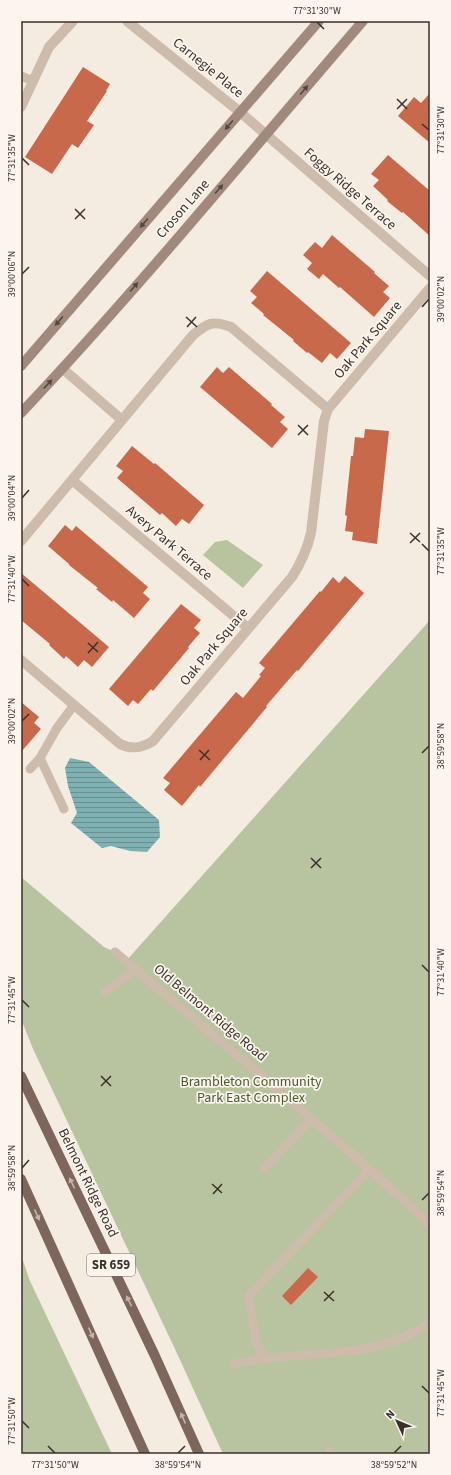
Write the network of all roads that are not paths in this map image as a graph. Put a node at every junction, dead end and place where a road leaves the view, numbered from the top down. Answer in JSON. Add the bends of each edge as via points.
{"nodes":[{"id":1,"x":72,"y":21,"type":"edge"},
{"id":2,"x":127,"y":21,"type":"edge"},
{"id":3,"x":319,"y":21,"type":"edge"},
{"id":4,"x":363,"y":21,"type":"edge"},
{"id":5,"x":21,"y":76,"type":"edge"},
{"id":6,"x":33,"y":81,"type":"junction"},
{"id":7,"x":21,"y":107,"type":"edge"},
{"id":8,"x":240,"y":112,"type":"junction"},
{"id":9,"x":252,"y":123,"type":"joint"},
{"id":10,"x":265,"y":135,"type":"junction"},
{"id":11,"x":430,"y":276,"type":"edge"},
{"id":12,"x":430,"y":288,"type":"edge"},
{"id":13,"x":21,"y":366,"type":"edge"},
{"id":14,"x":63,"y":368,"type":"junction"},
{"id":15,"x":328,"y":409,"type":"junction"},
{"id":16,"x":21,"y":413,"type":"edge"},
{"id":17,"x":122,"y":420,"type":"junction"},
{"id":18,"x":72,"y":480,"type":"junction"},
{"id":19,"x":21,"y":541,"type":"edge"},
{"id":20,"x":248,"y":628,"type":"junction"},
{"id":21,"x":21,"y":660,"type":"edge"},
{"id":22,"x":74,"y":705,"type":"junction"},
{"id":23,"x":40,"y":758,"type":"junction"},
{"id":24,"x":30,"y":769,"type":"dead end"},
{"id":25,"x":64,"y":809,"type":"dead end"},
{"id":26,"x":115,"y":952,"type":"dead end"},
{"id":27,"x":136,"y":969,"type":"junction"},
{"id":28,"x":105,"y":992,"type":"dead end"},
{"id":29,"x":21,"y":1076,"type":"edge"},
{"id":30,"x":312,"y":1118,"type":"junction"},
{"id":31,"x":264,"y":1169,"type":"dead end"},
{"id":32,"x":370,"y":1169,"type":"junction"},
{"id":33,"x":21,"y":1179,"type":"edge"},
{"id":34,"x":430,"y":1224,"type":"edge"},
{"id":35,"x":430,"y":1322,"type":"edge"},
{"id":36,"x":265,"y":1358,"type":"junction"},
{"id":37,"x":234,"y":1364,"type":"dead end"},
{"id":38,"x":145,"y":1454,"type":"edge"},
{"id":39,"x":199,"y":1454,"type":"edge"}],
"edges":[{"from":1,"to":6,"type":"street","via":[[49,48]]},
{"from":2,"to":8,"type":"street","name":"Carnegie Place"},
{"from":3,"to":8,"type":"main road","name":"Croson Lane"},
{"from":10,"to":4,"type":"main road","name":"Croson Lane","one_way":true},
{"from":5,"to":6,"type":"lane"},
{"from":6,"to":7,"type":"street"},
{"from":8,"to":9,"type":"street","name":"Carnegie Place"},
{"from":8,"to":13,"type":"main road","name":"Croson Lane","one_way":true},
{"from":9,"to":10,"type":"street","name":"Foggy Ridge Terrace"},
{"from":10,"to":11,"type":"street","name":"Foggy Ridge Terrace"},
{"from":14,"to":10,"type":"main road","name":"Croson Lane","one_way":true},
{"from":12,"to":15,"type":"street","name":"Oak Park Square"},
{"from":16,"to":14,"type":"main road","name":"Croson Lane","one_way":true},
{"from":14,"to":17,"type":"street"},
{"from":15,"to":17,"type":"street","via":[[231,327],[219,323],[205,326],[193,335]]},
{"from":15,"to":20,"type":"street","name":"Oak Park Square","via":[[324,421],[308,547],[292,577]]},
{"from":17,"to":18,"type":"street"},
{"from":18,"to":19,"type":"street"},
{"from":18,"to":20,"type":"street","name":"Avery Park Terrace"},
{"from":20,"to":22,"type":"street","name":"Oak Park Square","via":[[153,741],[145,746],[128,748],[120,744]]},
{"from":21,"to":22,"type":"street","name":"Oak Park Square"},
{"from":22,"to":23,"type":"lane"},
{"from":23,"to":24,"type":"lane"},
{"from":23,"to":25,"type":"lane"},
{"from":26,"to":27,"type":"lane","name":"Old Belmont Ridge Road"},
{"from":27,"to":28,"type":"lane"},
{"from":27,"to":30,"type":"lane","name":"Old Belmont Ridge Road"},
{"from":39,"to":29,"type":"main road","name":"Belmont Ridge Road","number":"SR 659","one_way":true},
{"from":30,"to":31,"type":"lane"},
{"from":30,"to":32,"type":"lane","name":"Old Belmont Ridge Road"},
{"from":32,"to":34,"type":"lane","name":"Old Belmont Ridge Road"},
{"from":32,"to":36,"type":"lane","via":[[252,1292],[249,1298],[256,1342]]},
{"from":33,"to":38,"type":"main road","number":"SR 659","one_way":true},
{"from":35,"to":36,"type":"lane","via":[[388,1344],[371,1348]]},
{"from":36,"to":37,"type":"lane"}]}
